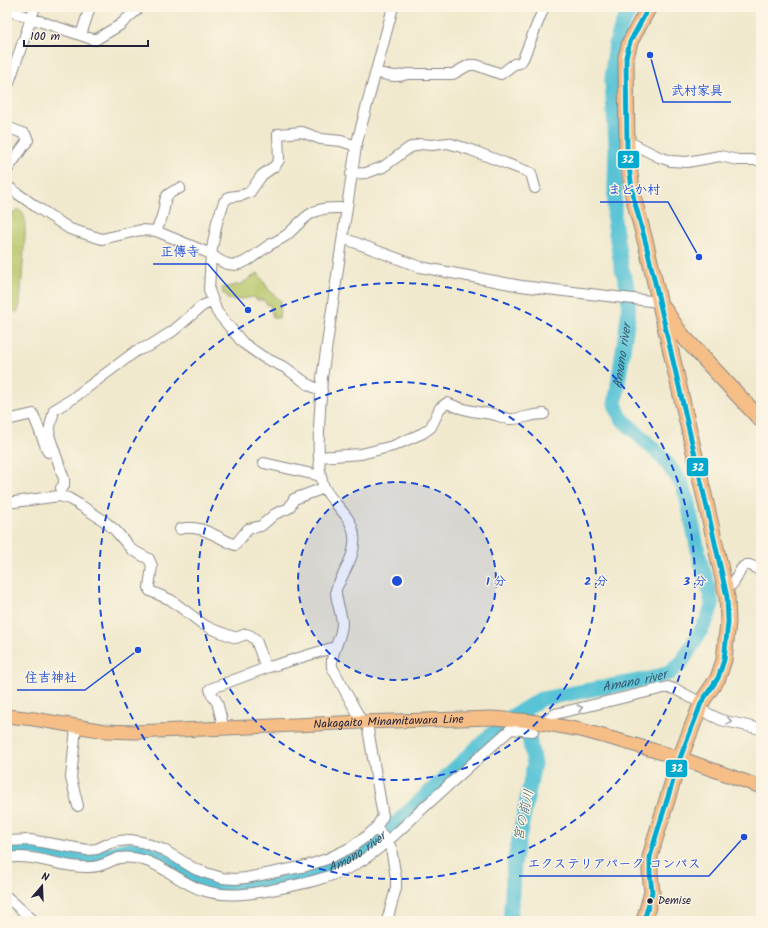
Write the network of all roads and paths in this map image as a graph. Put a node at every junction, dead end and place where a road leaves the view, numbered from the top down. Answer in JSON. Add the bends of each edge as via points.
{"nodes":[{"id":1,"x":35,"y":7,"type":"edge"},
{"id":2,"x":90,"y":7,"type":"edge"},
{"id":3,"x":140,"y":7,"type":"edge"},
{"id":4,"x":393,"y":7,"type":"edge"},
{"id":5,"x":544,"y":7,"type":"edge"},
{"id":6,"x":649,"y":7,"type":"edge"},
{"id":7,"x":7,"y":10,"type":"edge"},
{"id":8,"x":31,"y":18,"type":"junction"},
{"id":9,"x":81,"y":35,"type":"junction"},
{"id":10,"x":376,"y":72,"type":"junction"},
{"id":11,"x":7,"y":88,"type":"edge"},
{"id":12,"x":7,"y":127,"type":"edge"},
{"id":13,"x":627,"y":141,"type":"junction"},
{"id":14,"x":356,"y":146,"type":"junction"},
{"id":15,"x":761,"y":160,"type":"edge"},
{"id":16,"x":7,"y":170,"type":"edge"},
{"id":17,"x":351,"y":174,"type":"junction"},
{"id":18,"x":7,"y":186,"type":"edge"},
{"id":19,"x":180,"y":188,"type":"dead end"},
{"id":20,"x":535,"y":188,"type":"dead end"},
{"id":21,"x":346,"y":208,"type":"junction"},
{"id":22,"x":156,"y":231,"type":"junction"},
{"id":23,"x":343,"y":238,"type":"junction"},
{"id":24,"x":211,"y":254,"type":"junction"},
{"id":25,"x":213,"y":301,"type":"junction"},
{"id":26,"x":659,"y":301,"type":"junction"},
{"id":27,"x":322,"y":391,"type":"junction"},
{"id":28,"x":544,"y":414,"type":"dead end"},
{"id":29,"x":7,"y":420,"type":"edge"},
{"id":30,"x":761,"y":420,"type":"edge"},
{"id":31,"x":319,"y":457,"type":"junction"},
{"id":32,"x":264,"y":463,"type":"dead end"},
{"id":33,"x":321,"y":476,"type":"junction"},
{"id":34,"x":324,"y":488,"type":"junction"},
{"id":35,"x":60,"y":492,"type":"junction"},
{"id":36,"x":7,"y":503,"type":"edge"},
{"id":37,"x":180,"y":529,"type":"dead end"},
{"id":38,"x":761,"y":572,"type":"edge"},
{"id":39,"x":725,"y":591,"type":"junction"},
{"id":40,"x":335,"y":648,"type":"junction"},
{"id":41,"x":266,"y":668,"type":"junction"},
{"id":42,"x":700,"y":706,"type":"junction"},
{"id":43,"x":7,"y":716,"type":"edge"},
{"id":44,"x":364,"y":722,"type":"junction"},
{"id":45,"x":545,"y":723,"type":"junction"},
{"id":46,"x":76,"y":726,"type":"junction"},
{"id":47,"x":530,"y":726,"type":"junction"},
{"id":48,"x":224,"y":729,"type":"junction"},
{"id":49,"x":761,"y":729,"type":"edge"},
{"id":50,"x":680,"y":758,"type":"junction"},
{"id":51,"x":761,"y":787,"type":"edge"},
{"id":52,"x":78,"y":806,"type":"dead end"},
{"id":53,"x":376,"y":828,"type":"junction"},
{"id":54,"x":7,"y":841,"type":"edge"},
{"id":55,"x":388,"y":841,"type":"junction"},
{"id":56,"x":116,"y":842,"type":"junction"},
{"id":57,"x":7,"y":858,"type":"edge"},
{"id":58,"x":119,"y":858,"type":"junction"},
{"id":59,"x":7,"y":897,"type":"edge"},
{"id":60,"x":34,"y":921,"type":"edge"},
{"id":61,"x":387,"y":921,"type":"edge"},
{"id":62,"x":644,"y":921,"type":"edge"}],
"edges":[{"from":1,"to":8,"type":"street"},
{"from":2,"to":9,"type":"street"},
{"from":3,"to":9,"type":"street","via":[[120,25],[96,40]]},
{"from":4,"to":10,"type":"street"},
{"from":5,"to":10,"type":"street","via":[[523,59],[502,74],[476,65],[469,65],[453,74],[392,76]]},
{"from":6,"to":13,"type":"highway","via":[[630,42],[626,57]]},
{"from":7,"to":8,"type":"street"},
{"from":8,"to":9,"type":"street"},
{"from":8,"to":11,"type":"street"},
{"from":10,"to":14,"type":"street"},
{"from":12,"to":16,"type":"street","via":[[25,134],[28,140]]},
{"from":13,"to":15,"type":"street","via":[[671,161],[687,162],[720,156]]},
{"from":13,"to":26,"type":"highway","via":[[632,196]]},
{"from":14,"to":17,"type":"street"},
{"from":14,"to":24,"type":"street","via":[[321,139],[302,132],[278,134],[279,160],[275,166],[262,175],[250,192],[228,197],[224,202]]},
{"from":17,"to":20,"type":"street","via":[[366,173],[383,167],[420,144],[448,142],[531,173]]},
{"from":17,"to":21,"type":"street"},
{"from":18,"to":22,"type":"street","via":[[70,229],[102,239],[141,230]]},
{"from":19,"to":22,"type":"street","via":[[166,197],[163,215]]},
{"from":21,"to":23,"type":"street"},
{"from":21,"to":24,"type":"street","via":[[314,212],[283,239],[269,245],[247,262],[238,265],[228,264]]},
{"from":22,"to":24,"type":"street"},
{"from":23,"to":26,"type":"street","via":[[420,267],[521,286]]},
{"from":23,"to":27,"type":"street"},
{"from":24,"to":25,"type":"street","via":[[208,290]]},
{"from":25,"to":27,"type":"street","via":[[217,312],[243,343]]},
{"from":25,"to":35,"type":"street","via":[[202,306],[173,331],[136,351],[72,400],[54,410],[49,435],[64,479],[64,486]]},
{"from":26,"to":30,"type":"highway","via":[[680,333]]},
{"from":26,"to":39,"type":"highway"},
{"from":27,"to":31,"type":"street"},
{"from":28,"to":31,"type":"street","via":[[509,419],[460,409],[447,403],[440,408],[431,427],[393,446],[362,454]]},
{"from":29,"to":35,"type":"street","via":[[33,414],[58,477]]},
{"from":31,"to":33,"type":"street"},
{"from":32,"to":33,"type":"street"},
{"from":33,"to":34,"type":"street"},
{"from":34,"to":37,"type":"street","via":[[294,499],[290,508],[275,514],[261,526],[248,529],[235,545],[206,531],[187,527]]},
{"from":34,"to":40,"type":"street","via":[[351,524],[354,535],[352,555],[336,590],[342,630]]},
{"from":35,"to":36,"type":"street"},
{"from":35,"to":41,"type":"street","via":[[103,520],[132,550],[149,559],[152,566],[150,591],[171,600],[212,629],[236,638],[246,634],[251,636],[256,640]]},
{"from":38,"to":39,"type":"street","via":[[751,565],[746,565],[741,568],[734,582]]},
{"from":39,"to":42,"type":"highway","via":[[728,622],[724,660],[718,678]]},
{"from":40,"to":41,"type":"street"},
{"from":40,"to":44,"type":"street","via":[[331,660],[332,667]]},
{"from":41,"to":48,"type":"street","via":[[210,689],[217,702]]},
{"from":45,"to":42,"type":"street","one_way":true,"via":[[555,714],[668,687],[677,690]]},
{"from":42,"to":49,"type":"street","one_way":true,"via":[[721,720]]},
{"from":42,"to":50,"type":"highway"},
{"from":43,"to":46,"type":"main road","name":"Nakagaito Minamitawara Line"},
{"from":44,"to":47,"type":"main road","name":"Nakagaito Minamitawara Line","via":[[492,718]]},
{"from":44,"to":48,"type":"main road","name":"Nakagaito Minamitawara Line"},
{"from":44,"to":53,"type":"street","via":[[383,816]]},
{"from":45,"to":47,"type":"main road","name":"Nakagaito Minamitawara Line"},
{"from":45,"to":50,"type":"main road","name":"Nakagaito Minamitawara Line","via":[[581,730]]},
{"from":46,"to":48,"type":"main road","name":"Nakagaito Minamitawara Line","via":[[105,731],[135,732]]},
{"from":46,"to":52,"type":"street","via":[[71,778]]},
{"from":47,"to":55,"type":"street","via":[[511,729]]},
{"from":50,"to":51,"type":"main road","name":"Nakagaito Minamitawara Line"},
{"from":50,"to":62,"type":"highway","via":[[650,857],[652,892]]},
{"from":53,"to":55,"type":"street"},
{"from":53,"to":56,"type":"street","via":[[350,848],[328,859],[246,878],[222,878],[195,869],[153,845],[130,840]]},
{"from":54,"to":56,"type":"street","via":[[30,840],[87,850]]},
{"from":55,"to":58,"type":"street","via":[[352,866],[323,879],[240,895],[216,894],[201,890],[151,863]]},
{"from":55,"to":61,"type":"street","via":[[396,888]]},
{"from":56,"to":58,"type":"street"},
{"from":57,"to":58,"type":"street","via":[[27,857],[90,868]]},
{"from":59,"to":60,"type":"street"}]}
